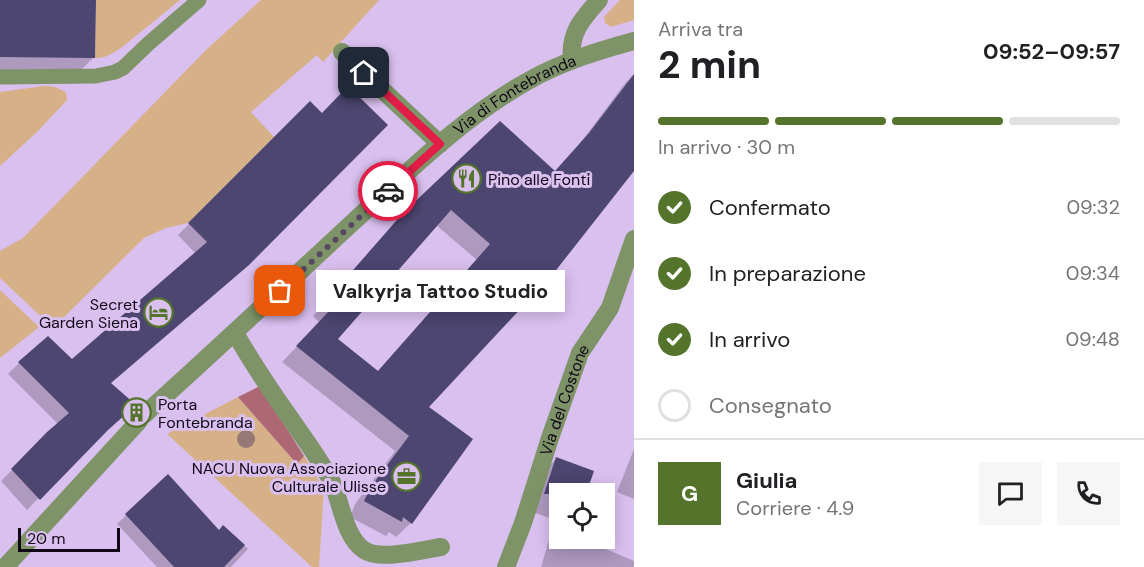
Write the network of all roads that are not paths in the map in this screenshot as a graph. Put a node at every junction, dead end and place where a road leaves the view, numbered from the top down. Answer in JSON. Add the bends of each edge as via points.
{"nodes":[{"id":1,"x":199,"y":0,"type":"edge"},
{"id":2,"x":599,"y":0,"type":"edge"},
{"id":3,"x":634,"y":41,"type":"edge"},
{"id":4,"x":342,"y":52,"type":"dead end"},
{"id":5,"x":572,"y":60,"type":"junction"},
{"id":6,"x":0,"y":77,"type":"edge"},
{"id":7,"x":440,"y":144,"type":"junction"},
{"id":8,"x":634,"y":239,"type":"edge"},
{"id":9,"x":235,"y":333,"type":"junction"},
{"id":10,"x":441,"y":547,"type":"dead end"},
{"id":11,"x":5,"y":567,"type":"edge"},
{"id":12,"x":506,"y":567,"type":"edge"}],
"edges":[{"from":1,"to":6,"type":"lane","via":[[115,72],[96,76]]},
{"from":2,"to":5,"type":"street","via":[[576,30]]},
{"from":3,"to":5,"type":"street","name":"Via di Fontebranda"},
{"from":4,"to":7,"type":"street"},
{"from":5,"to":7,"type":"street","name":"Via di Fontebranda","via":[[493,102]]},
{"from":7,"to":9,"type":"street","name":"Via di Fontebranda"},
{"from":8,"to":12,"type":"street","name":"Via del Costone","via":[[610,308],[580,353]]},
{"from":9,"to":10,"type":"street","via":[[332,481],[346,523],[359,546],[388,555]]},
{"from":9,"to":11,"type":"street","name":"Via di Fontebranda","via":[[142,418]]}]}
